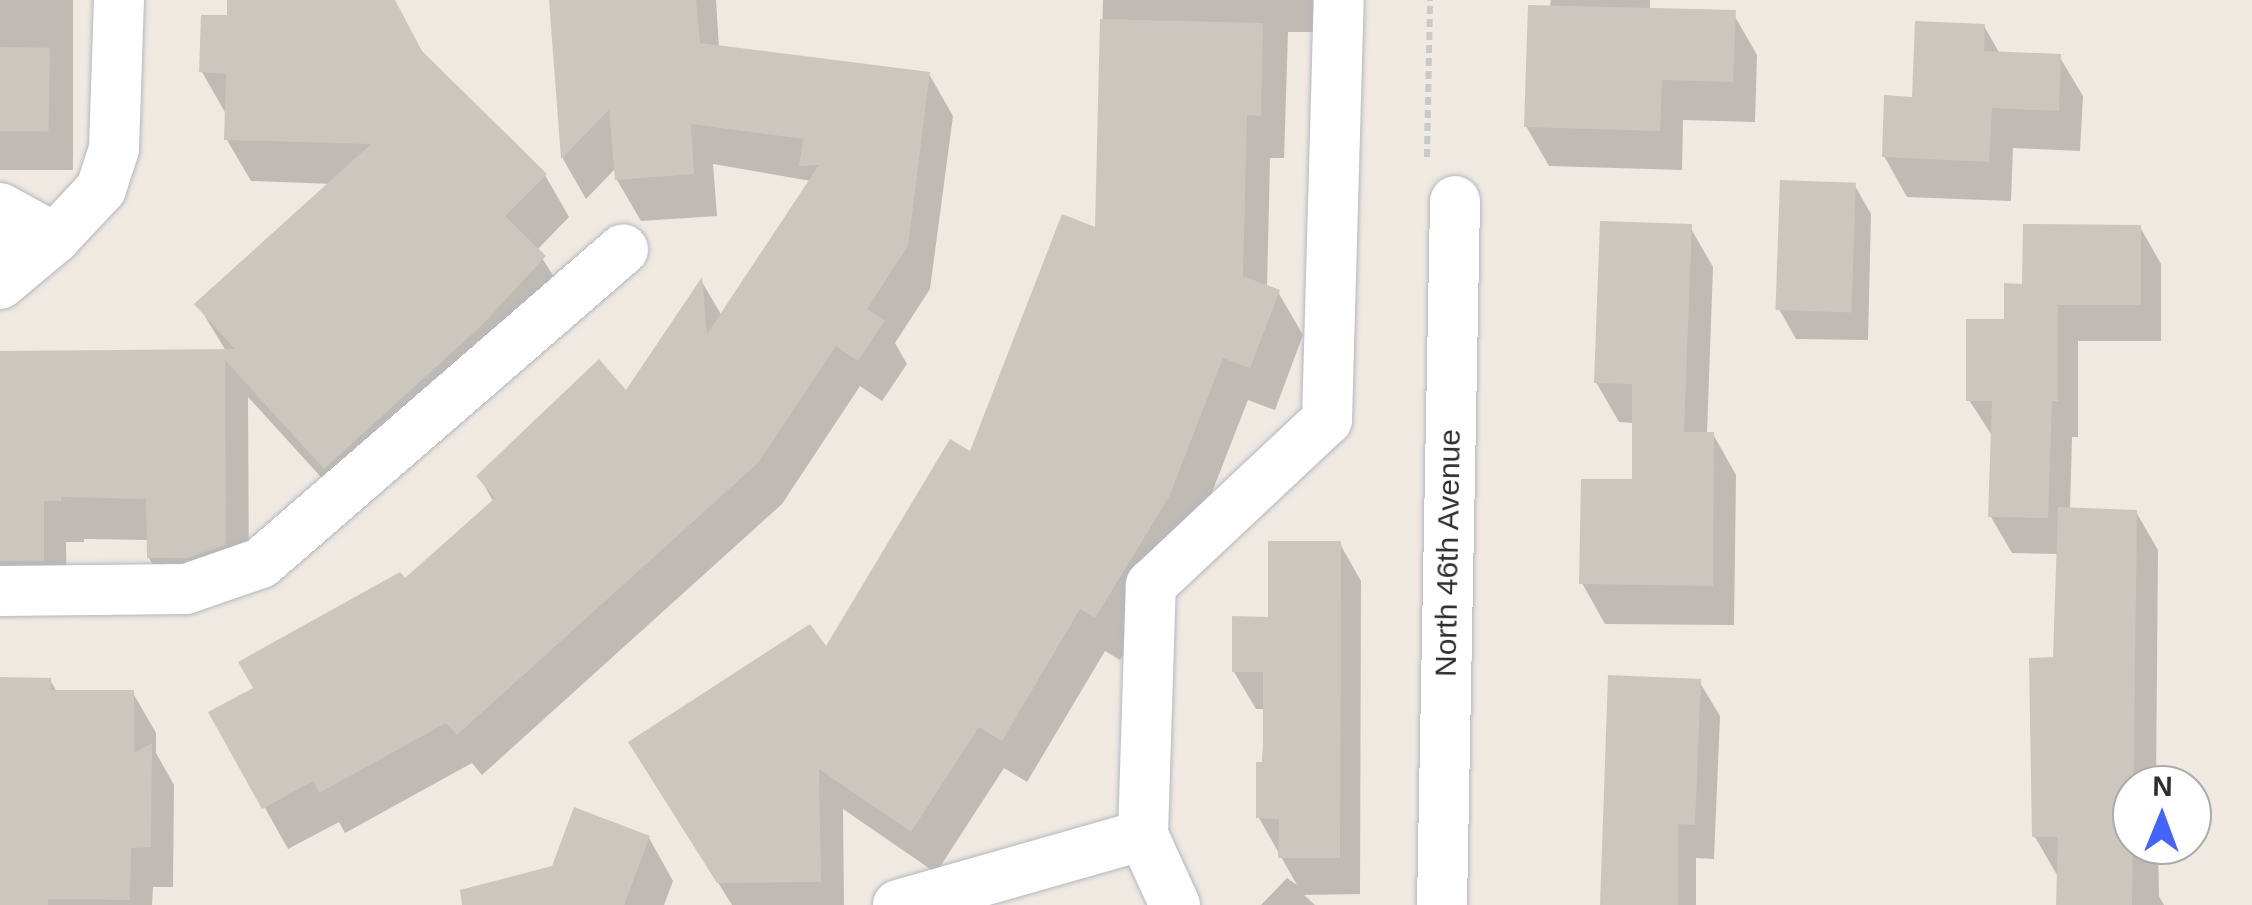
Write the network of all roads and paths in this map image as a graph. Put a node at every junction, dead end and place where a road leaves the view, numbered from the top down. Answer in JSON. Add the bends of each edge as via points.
{"nodes":[{"id":1,"x":119,"y":0,"type":"edge"},
{"id":2,"x":1339,"y":0,"type":"edge"},
{"id":3,"x":1430,"y":0,"type":"edge"},
{"id":4,"x":1454,"y":200,"type":"joint"},
{"id":5,"x":0,"y":208,"type":"edge"},
{"id":6,"x":0,"y":238,"type":"edge"},
{"id":7,"x":55,"y":238,"type":"junction"},
{"id":8,"x":623,"y":249,"type":"dead end"},
{"id":9,"x":0,"y":284,"type":"edge"},
{"id":10,"x":0,"y":591,"type":"edge"},
{"id":11,"x":1143,"y":835,"type":"junction"},
{"id":12,"x":898,"y":905,"type":"edge"},
{"id":13,"x":1175,"y":905,"type":"edge"},
{"id":14,"x":1442,"y":905,"type":"edge"}],
"edges":[{"from":1,"to":7,"type":"street","via":[[114,150],[101,189]]},
{"from":2,"to":11,"type":"street","via":[[1327,420],[1150,585]]},
{"from":3,"to":4,"type":"path","via":[[1426,200]]},
{"from":4,"to":14,"type":"street","name":"North 46th Avenue"},
{"from":5,"to":7,"type":"street"},
{"from":6,"to":7,"type":"street"},
{"from":7,"to":9,"type":"street"},
{"from":8,"to":10,"type":"street","via":[[262,563],[186,590]]},
{"from":11,"to":12,"type":"street"},
{"from":11,"to":13,"type":"street"}]}
